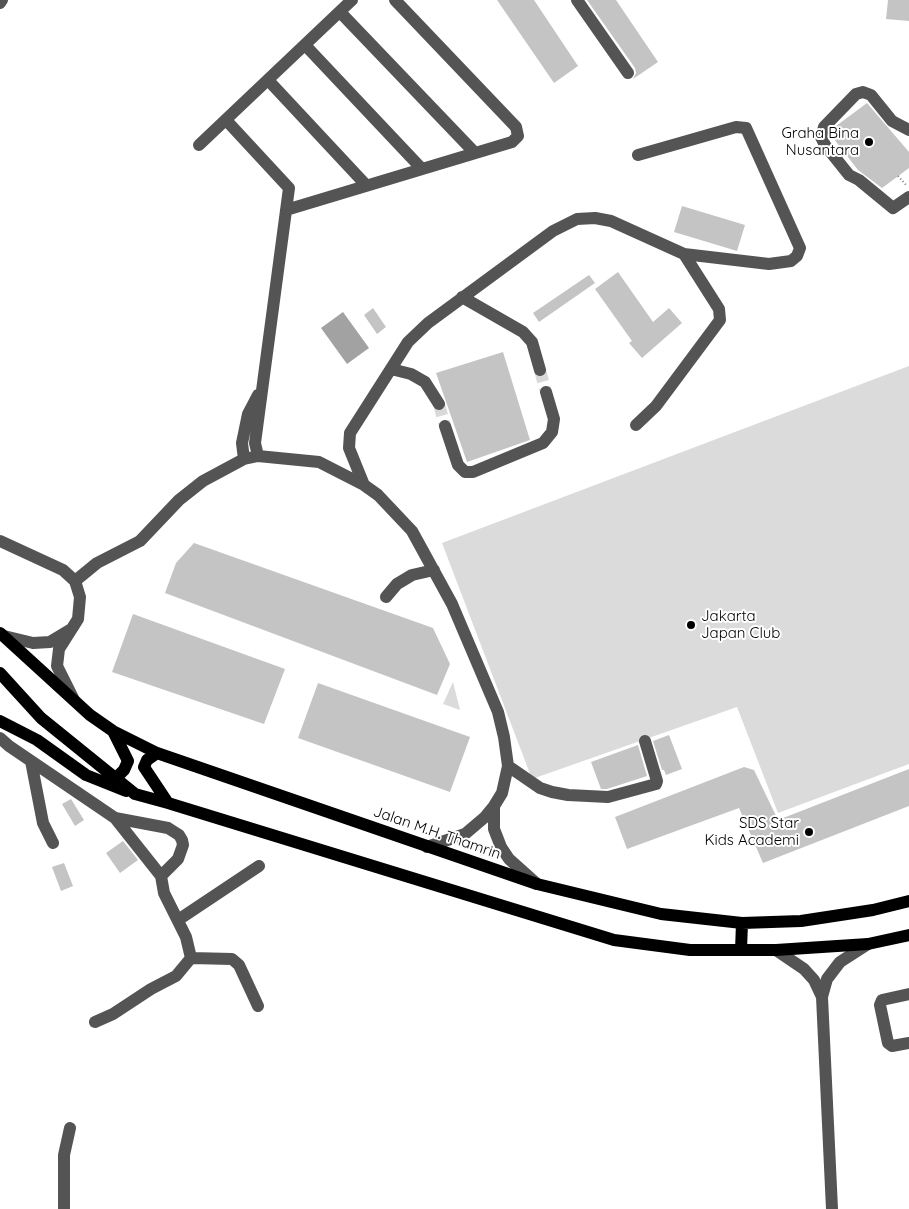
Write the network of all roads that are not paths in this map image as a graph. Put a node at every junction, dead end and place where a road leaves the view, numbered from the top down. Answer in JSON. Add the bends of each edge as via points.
{"nodes":[{"id":1,"x":352,"y":0,"type":"edge"},
{"id":2,"x":395,"y":0,"type":"edge"},
{"id":3,"x":578,"y":0,"type":"edge"},
{"id":4,"x":340,"y":12,"type":"junction"},
{"id":5,"x":304,"y":45,"type":"junction"},
{"id":6,"x":628,"y":73,"type":"dead end"},
{"id":7,"x":268,"y":80,"type":"junction"},
{"id":8,"x":226,"y":120,"type":"junction"},
{"id":9,"x":909,"y":130,"type":"edge"},
{"id":10,"x":199,"y":145,"type":"dead end"},
{"id":11,"x":475,"y":153,"type":"junction"},
{"id":12,"x":638,"y":155,"type":"dead end"},
{"id":13,"x":422,"y":169,"type":"junction"},
{"id":14,"x":366,"y":186,"type":"junction"},
{"id":15,"x":909,"y":197,"type":"edge"},
{"id":16,"x":286,"y":210,"type":"junction"},
{"id":17,"x":684,"y":254,"type":"junction"},
{"id":18,"x":462,"y":297,"type":"junction"},
{"id":19,"x":391,"y":369,"type":"junction"},
{"id":20,"x":540,"y":370,"type":"tunnel mouth"},
{"id":21,"x":262,"y":386,"type":"junction"},
{"id":22,"x":546,"y":392,"type":"tunnel mouth"},
{"id":23,"x":439,"y":404,"type":"tunnel mouth"},
{"id":24,"x":636,"y":425,"type":"dead end"},
{"id":25,"x":446,"y":426,"type":"tunnel mouth"},
{"id":26,"x":258,"y":456,"type":"junction"},
{"id":27,"x":244,"y":459,"type":"junction"},
{"id":28,"x":364,"y":485,"type":"junction"},
{"id":29,"x":0,"y":541,"type":"edge"},
{"id":30,"x":434,"y":570,"type":"junction"},
{"id":31,"x":75,"y":581,"type":"junction"},
{"id":32,"x":386,"y":597,"type":"dead end"},
{"id":33,"x":70,"y":630,"type":"junction"},
{"id":34,"x":1,"y":633,"type":"edge"},
{"id":35,"x":0,"y":673,"type":"edge"},
{"id":36,"x":75,"y":702,"type":"junction"},
{"id":37,"x":0,"y":721,"type":"edge"},
{"id":38,"x":113,"y":731,"type":"junction"},
{"id":39,"x":0,"y":738,"type":"edge"},
{"id":40,"x":645,"y":741,"type":"dead end"},
{"id":41,"x":157,"y":753,"type":"junction"},
{"id":42,"x":31,"y":760,"type":"junction"},
{"id":43,"x":508,"y":766,"type":"junction"},
{"id":44,"x":116,"y":778,"type":"junction"},
{"id":45,"x":135,"y":794,"type":"junction"},
{"id":46,"x":168,"y":802,"type":"junction"},
{"id":47,"x":494,"y":806,"type":"junction"},
{"id":48,"x":115,"y":818,"type":"junction"},
{"id":49,"x":54,"y":843,"type":"dead end"},
{"id":50,"x":427,"y":847,"type":"junction"},
{"id":51,"x":259,"y":866,"type":"dead end"},
{"id":52,"x":161,"y":876,"type":"junction"},
{"id":53,"x":537,"y":884,"type":"junction"},
{"id":54,"x":909,"y":901,"type":"edge"},
{"id":55,"x":178,"y":920,"type":"junction"},
{"id":56,"x":742,"y":923,"type":"junction"},
{"id":57,"x":909,"y":935,"type":"edge"},
{"id":58,"x":868,"y":944,"type":"junction"},
{"id":59,"x":741,"y":950,"type":"junction"},
{"id":60,"x":776,"y":950,"type":"junction"},
{"id":61,"x":191,"y":958,"type":"junction"},
{"id":62,"x":909,"y":994,"type":"edge"},
{"id":63,"x":822,"y":997,"type":"junction"},
{"id":64,"x":258,"y":1006,"type":"dead end"},
{"id":65,"x":95,"y":1022,"type":"dead end"},
{"id":66,"x":909,"y":1043,"type":"edge"},
{"id":67,"x":70,"y":1128,"type":"dead end"},
{"id":68,"x":64,"y":1209,"type":"edge"},
{"id":69,"x":832,"y":1209,"type":"edge"}],
"edges":[{"from":1,"to":4,"type":"street"},
{"from":2,"to":11,"type":"street","via":[[516,127],[518,136],[512,142]]},
{"from":3,"to":6,"type":"street"},
{"from":4,"to":5,"type":"street"},
{"from":4,"to":11,"type":"street"},
{"from":5,"to":7,"type":"street"},
{"from":5,"to":13,"type":"street"},
{"from":7,"to":8,"type":"street"},
{"from":7,"to":14,"type":"street"},
{"from":8,"to":10,"type":"street"},
{"from":8,"to":16,"type":"street","via":[[289,188]]},
{"from":9,"to":15,"type":"street","via":[[892,121],[871,94],[863,92],[856,94],[824,127],[821,136],[848,175],[860,180],[892,208]]},
{"from":11,"to":13,"type":"street"},
{"from":12,"to":17,"type":"street","via":[[736,127],[746,128],[800,248],[791,261],[768,264]]},
{"from":13,"to":14,"type":"street"},
{"from":14,"to":16,"type":"street"},
{"from":16,"to":21,"type":"street"},
{"from":17,"to":18,"type":"street","via":[[610,221],[577,219],[553,230]]},
{"from":17,"to":24,"type":"street","via":[[719,309],[720,320],[656,406]]},
{"from":18,"to":19,"type":"street","via":[[408,342]]},
{"from":18,"to":20,"type":"street","via":[[522,332],[532,342]]},
{"from":19,"to":23,"type":"street","via":[[425,382]]},
{"from":19,"to":28,"type":"street","via":[[350,433],[349,448]]},
{"from":21,"to":26,"type":"street","via":[[255,443]]},
{"from":21,"to":27,"type":"street","via":[[248,414],[242,443]]},
{"from":22,"to":25,"type":"street","via":[[554,419],[552,432],[543,443],[473,472],[465,472],[458,465]]},
{"from":26,"to":27,"type":"street"},
{"from":26,"to":28,"type":"street","via":[[319,462]]},
{"from":27,"to":31,"type":"street","via":[[203,481],[179,500],[140,541],[98,563]]},
{"from":28,"to":30,"type":"street","via":[[386,501],[412,531]]},
{"from":29,"to":31,"type":"street","via":[[63,570]]},
{"from":30,"to":32,"type":"street","via":[[412,575],[397,584]]},
{"from":30,"to":43,"type":"street","via":[[498,712]]},
{"from":31,"to":33,"type":"street","via":[[80,597],[78,619]]},
{"from":33,"to":34,"type":"street","via":[[50,642],[34,643]]},
{"from":33,"to":36,"type":"street","via":[[60,649],[57,666]]},
{"from":34,"to":36,"type":"main road","name":"Jalan M.H. Thamrin"},
{"from":35,"to":44,"type":"main road","via":[[41,718]]},
{"from":36,"to":38,"type":"main road","name":"Jalan M.H. Thamrin"},
{"from":37,"to":45,"type":"main road","via":[[37,740],[86,775]]},
{"from":38,"to":41,"type":"main road","name":"Jalan M.H. Thamrin"},
{"from":38,"to":44,"type":"main road","via":[[128,761]]},
{"from":39,"to":42,"type":"street"},
{"from":40,"to":43,"type":"street","via":[[656,784],[608,797],[568,795],[546,790]]},
{"from":41,"to":46,"type":"main road","via":[[144,767]]},
{"from":41,"to":50,"type":"main road","name":"Jalan M.H. Thamrin"},
{"from":42,"to":48,"type":"street"},
{"from":42,"to":49,"type":"street","via":[[43,823]]},
{"from":43,"to":47,"type":"street","via":[[502,793]]},
{"from":44,"to":45,"type":"main road"},
{"from":45,"to":46,"type":"main road"},
{"from":46,"to":59,"type":"main road","via":[[614,940],[690,950]]},
{"from":47,"to":50,"type":"street","via":[[465,834]]},
{"from":47,"to":53,"type":"street","via":[[494,829],[501,847],[509,859]]},
{"from":48,"to":52,"type":"street"},
{"from":48,"to":52,"type":"street","via":[[168,828],[179,835],[183,845],[178,859]]},
{"from":50,"to":53,"type":"main road","name":"Jalan M.H. Thamrin"},
{"from":51,"to":55,"type":"street"},
{"from":52,"to":55,"type":"street","via":[[164,893]]},
{"from":53,"to":56,"type":"main road","name":"Jalan M.H. Thamrin","via":[[661,914]]},
{"from":54,"to":56,"type":"main road","name":"Jalan M.H. Thamrin","via":[[802,921]]},
{"from":55,"to":61,"type":"street"},
{"from":56,"to":59,"type":"main road"},
{"from":57,"to":58,"type":"main road"},
{"from":58,"to":60,"type":"main road"},
{"from":58,"to":63,"type":"street","via":[[840,962],[827,979]]},
{"from":59,"to":60,"type":"main road"},
{"from":60,"to":63,"type":"street","via":[[804,969]]},
{"from":61,"to":64,"type":"street","via":[[232,959],[240,965]]},
{"from":61,"to":65,"type":"street","via":[[176,976]]},
{"from":62,"to":66,"type":"street","via":[[882,1000],[880,1005],[890,1045]]},
{"from":63,"to":69,"type":"street"},
{"from":67,"to":68,"type":"street","via":[[64,1155]]}]}
